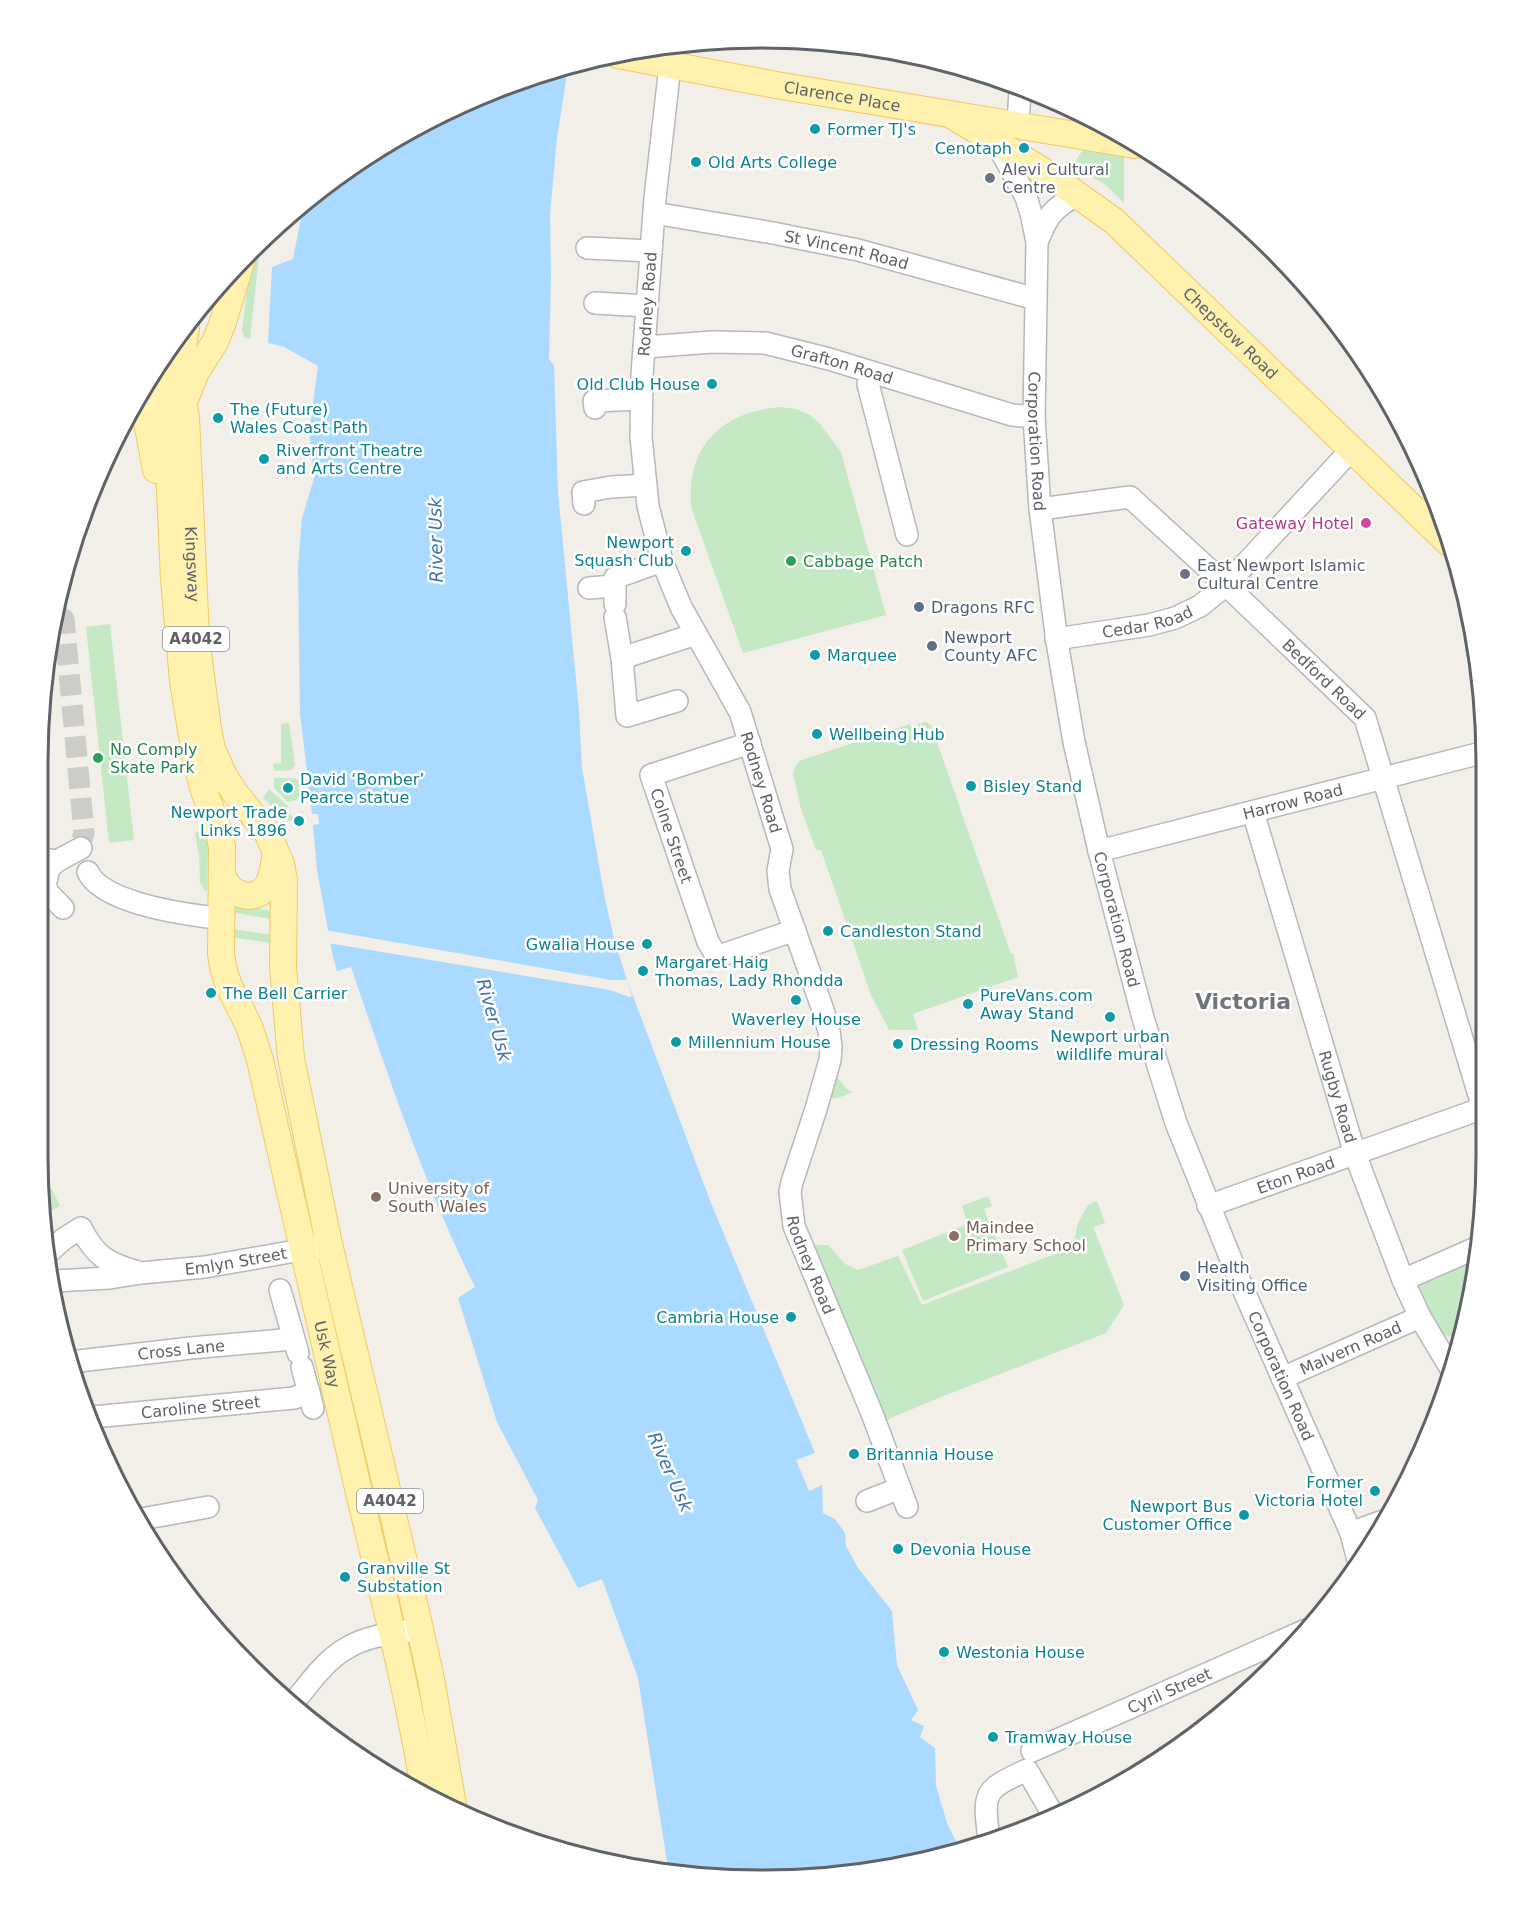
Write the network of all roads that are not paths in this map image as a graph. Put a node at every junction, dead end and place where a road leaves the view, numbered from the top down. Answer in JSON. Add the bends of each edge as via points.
{"nodes":[{"id":1,"x":638,"y":59,"type":"edge"},
{"id":2,"x":670,"y":66,"type":"junction"},
{"id":3,"x":1020,"y":96,"type":"edge"},
{"id":4,"x":953,"y":116,"type":"junction"},
{"id":5,"x":1018,"y":126,"type":"junction"},
{"id":6,"x":1114,"y":142,"type":"edge"},
{"id":7,"x":997,"y":144,"type":"junction"},
{"id":8,"x":1078,"y":194,"type":"junction"},
{"id":9,"x":654,"y":213,"type":"junction"},
{"id":10,"x":1036,"y":242,"type":"junction"},
{"id":11,"x":587,"y":248,"type":"dead end"},
{"id":12,"x":651,"y":251,"type":"junction"},
{"id":13,"x":236,"y":280,"type":"edge"},
{"id":14,"x":1036,"y":299,"type":"junction"},
{"id":15,"x":595,"y":303,"type":"dead end"},
{"id":16,"x":648,"y":306,"type":"junction"},
{"id":17,"x":183,"y":345,"type":"edge"},
{"id":18,"x":645,"y":347,"type":"junction"},
{"id":19,"x":872,"y":373,"type":"junction"},
{"id":20,"x":162,"y":374,"type":"edge"},
{"id":21,"x":160,"y":378,"type":"edge"},
{"id":22,"x":641,"y":399,"type":"junction"},
{"id":23,"x":183,"y":406,"type":"junction"},
{"id":24,"x":595,"y":408,"type":"dead end"},
{"id":25,"x":141,"y":410,"type":"edge"},
{"id":26,"x":1034,"y":417,"type":"junction"},
{"id":27,"x":1351,"y":450,"type":"junction"},
{"id":28,"x":646,"y":485,"type":"junction"},
{"id":29,"x":584,"y":504,"type":"dead end"},
{"id":30,"x":1040,"y":509,"type":"junction"},
{"id":31,"x":1438,"y":533,"type":"edge"},
{"id":32,"x":907,"y":535,"type":"dead end"},
{"id":33,"x":662,"y":561,"type":"junction"},
{"id":34,"x":174,"y":579,"type":"junction"},
{"id":35,"x":1226,"y":585,"type":"junction"},
{"id":36,"x":589,"y":588,"type":"dead end"},
{"id":37,"x":615,"y":602,"type":"junction"},
{"id":38,"x":696,"y":634,"type":"junction"},
{"id":39,"x":1056,"y":639,"type":"junction"},
{"id":40,"x":622,"y":658,"type":"junction"},
{"id":41,"x":677,"y":702,"type":"dead end"},
{"id":42,"x":750,"y":743,"type":"junction"},
{"id":43,"x":1476,"y":754,"type":"edge"},
{"id":44,"x":1382,"y":779,"type":"junction"},
{"id":45,"x":1253,"y":812,"type":"junction"},
{"id":46,"x":1099,"y":851,"type":"junction"},
{"id":47,"x":277,"y":852,"type":"junction"},
{"id":48,"x":48,"y":860,"type":"edge"},
{"id":49,"x":222,"y":877,"type":"junction"},
{"id":50,"x":48,"y":891,"type":"edge"},
{"id":51,"x":48,"y":900,"type":"edge"},
{"id":52,"x":215,"y":918,"type":"junction"},
{"id":53,"x":284,"y":930,"type":"joint"},
{"id":54,"x":795,"y":930,"type":"junction"},
{"id":55,"x":1476,"y":1079,"type":"edge"},
{"id":56,"x":1476,"y":1111,"type":"edge"},
{"id":57,"x":1354,"y":1154,"type":"junction"},
{"id":58,"x":1208,"y":1206,"type":"junction"},
{"id":59,"x":329,"y":1244,"type":"junction"},
{"id":60,"x":54,"y":1248,"type":"edge"},
{"id":61,"x":1470,"y":1250,"type":"edge"},
{"id":62,"x":303,"y":1251,"type":"junction"},
{"id":63,"x":141,"y":1273,"type":"junction"},
{"id":64,"x":1403,"y":1280,"type":"junction"},
{"id":65,"x":60,"y":1281,"type":"edge"},
{"id":66,"x":280,"y":1290,"type":"dead end"},
{"id":67,"x":1420,"y":1317,"type":"junction"},
{"id":68,"x":297,"y":1353,"type":"junction"},
{"id":69,"x":1447,"y":1356,"type":"edge"},
{"id":70,"x":78,"y":1362,"type":"edge"},
{"id":71,"x":1282,"y":1378,"type":"junction"},
{"id":72,"x":97,"y":1417,"type":"edge"},
{"id":73,"x":867,"y":1501,"type":"dead end"},
{"id":74,"x":208,"y":1507,"type":"dead end"},
{"id":75,"x":147,"y":1518,"type":"edge"},
{"id":76,"x":1374,"y":1524,"type":"edge"},
{"id":77,"x":1351,"y":1533,"type":"junction"},
{"id":78,"x":1356,"y":1553,"type":"edge"},
{"id":79,"x":420,"y":1629,"type":"junction"},
{"id":80,"x":393,"y":1634,"type":"junction"},
{"id":81,"x":1289,"y":1637,"type":"edge"},
{"id":82,"x":297,"y":1698,"type":"edge"},
{"id":83,"x":1032,"y":1751,"type":"dead end"},
{"id":84,"x":423,"y":1784,"type":"edge"},
{"id":85,"x":452,"y":1799,"type":"edge"},
{"id":86,"x":1050,"y":1809,"type":"edge"},
{"id":87,"x":988,"y":1833,"type":"edge"}],
"edges":[{"from":1,"to":2,"type":"main road","name":"Clarence Place"},
{"from":2,"to":4,"type":"main road","name":"Clarence Place"},
{"from":2,"to":9,"type":"street","name":"Rodney Road"},
{"from":3,"to":5,"type":"street"},
{"from":4,"to":5,"type":"main road"},
{"from":4,"to":7,"type":"main road","name":"Clarence Place"},
{"from":5,"to":6,"type":"main road"},
{"from":5,"to":7,"type":"main road"},
{"from":7,"to":8,"type":"main road","name":"Chepstow Road"},
{"from":7,"to":10,"type":"street","name":"Clarence Place","via":[[1026,197]]},
{"from":8,"to":10,"type":"street","via":[[1054,209]]},
{"from":8,"to":27,"type":"main road","name":"Chepstow Road","via":[[1130,236]]},
{"from":9,"to":12,"type":"street","name":"Rodney Road"},
{"from":9,"to":14,"type":"street","name":"St Vincent Road","via":[[858,250]]},
{"from":10,"to":14,"type":"street","name":"Corporation Road"},
{"from":11,"to":12,"type":"street"},
{"from":12,"to":16,"type":"street","name":"Rodney Road"},
{"from":13,"to":23,"type":"main road","number":"A4042","via":[[215,342],[196,372]]},
{"from":14,"to":26,"type":"street","name":"Corporation Road"},
{"from":15,"to":16,"type":"street"},
{"from":16,"to":18,"type":"street","name":"Rodney Road"},
{"from":17,"to":23,"type":"main road","name":"Kingsway","number":"A4042"},
{"from":18,"to":19,"type":"street","name":"Grafton Road","via":[[765,343]]},
{"from":18,"to":22,"type":"street","name":"Rodney Road"},
{"from":19,"to":26,"type":"street","name":"Grafton Road","via":[[1012,415]]},
{"from":19,"to":32,"type":"street","via":[[868,384]]},
{"from":20,"to":23,"type":"street","via":[[177,390]]},
{"from":21,"to":34,"type":"main road","name":"Kingsway","number":"A4042"},
{"from":22,"to":24,"type":"street","via":[[594,401]]},
{"from":22,"to":28,"type":"street","name":"Rodney Road"},
{"from":23,"to":47,"type":"main road","name":"Kingsway","number":"A4042","via":[[196,638],[212,749],[224,776]]},
{"from":25,"to":34,"type":"main road","number":"A4042","via":[[149,429]]},
{"from":26,"to":30,"type":"street","name":"Corporation Road"},
{"from":27,"to":31,"type":"main road","name":"Chepstow Road"},
{"from":27,"to":35,"type":"street","name":"Cedar Road"},
{"from":28,"to":29,"type":"street","via":[[583,492]]},
{"from":28,"to":33,"type":"street","name":"Rodney Road"},
{"from":30,"to":35,"type":"street","name":"Bedford Road","via":[[1130,497]]},
{"from":30,"to":39,"type":"street","name":"Corporation Road"},
{"from":33,"to":37,"type":"street","via":[[615,578]]},
{"from":33,"to":38,"type":"street","name":"Rodney Road"},
{"from":34,"to":49,"type":"main road","name":"Kingsway","number":"A4042","via":[[191,738],[220,837]]},
{"from":35,"to":39,"type":"street","name":"Cedar Road","via":[[1200,606],[1175,618]]},
{"from":35,"to":44,"type":"street","name":"Bedford Road","via":[[1365,718]]},
{"from":36,"to":37,"type":"street"},
{"from":37,"to":40,"type":"street"},
{"from":38,"to":40,"type":"street"},
{"from":38,"to":42,"type":"street","name":"Rodney Road","via":[[735,701]]},
{"from":39,"to":46,"type":"street","name":"Corporation Road"},
{"from":40,"to":41,"type":"street","via":[[627,716]]},
{"from":42,"to":54,"type":"street","name":"Rodney Road","via":[[782,849],[780,889]]},
{"from":42,"to":54,"type":"street","name":"Colne Street","via":[[651,775],[713,951],[720,955]]},
{"from":43,"to":44,"type":"street","name":"Harrow Road"},
{"from":44,"to":45,"type":"street","name":"Harrow Road"},
{"from":44,"to":55,"type":"street","name":"Bedford Road"},
{"from":45,"to":46,"type":"street","name":"Harrow Road"},
{"from":45,"to":57,"type":"street","name":"Rugby Road"},
{"from":46,"to":58,"type":"street","name":"Corporation Road","via":[[1163,1084]]},
{"from":47,"to":49,"type":"main road","via":[[268,884],[254,895],[234,893]]},
{"from":47,"to":53,"type":"main road","name":"Kingsway","number":"A4042","via":[[284,880]]},
{"from":48,"to":52,"type":"street","via":[[84,857],[96,885],[152,909]]},
{"from":49,"to":52,"type":"main road","name":"Kingsway","number":"A4042"},
{"from":50,"to":51,"type":"street","via":[[63,908]]},
{"from":52,"to":62,"type":"main road","name":"Usk Way","number":"A4042","via":[[223,972],[260,1060]]},
{"from":53,"to":59,"type":"main road","name":"Usk Way","number":"A4042","via":[[283,967],[291,1058]]},
{"from":54,"to":73,"type":"street","name":"Rodney Road","via":[[823,1010],[831,1047],[792,1182],[794,1226],[904,1498]]},
{"from":56,"to":57,"type":"street","name":"Eton Road"},
{"from":57,"to":58,"type":"street","name":"Eton Road"},
{"from":57,"to":64,"type":"street","name":"Rugby Road"},
{"from":58,"to":71,"type":"street","name":"Corporation Road"},
{"from":59,"to":62,"type":"street","name":"Emlyn Street"},
{"from":59,"to":79,"type":"main road","name":"Usk Way","number":"A4042"},
{"from":60,"to":63,"type":"street","name":"Emlyn Street","via":[[81,1228],[106,1260]]},
{"from":61,"to":64,"type":"street"},
{"from":62,"to":63,"type":"street","name":"Emlyn Street"},
{"from":62,"to":80,"type":"main road","name":"Usk Way","number":"A4042"},
{"from":63,"to":65,"type":"street","name":"Emlyn Street"},
{"from":64,"to":67,"type":"street","name":"Rugby Road"},
{"from":66,"to":68,"type":"street"},
{"from":67,"to":69,"type":"street","name":"Rugby Road"},
{"from":67,"to":71,"type":"street","name":"Malvern Road"},
{"from":68,"to":70,"type":"street","name":"Cross Lane"},
{"from":68,"to":72,"type":"street","name":"Caroline Street","via":[[311,1400],[294,1398]]},
{"from":71,"to":77,"type":"street","name":"Corporation Road"},
{"from":74,"to":75,"type":"street"},
{"from":76,"to":77,"type":"street"},
{"from":77,"to":78,"type":"street","name":"Corporation Road"},
{"from":79,"to":80,"type":"street"},
{"from":79,"to":85,"type":"main road","name":"Usk Way","number":"A4042"},
{"from":80,"to":82,"type":"street","via":[[356,1643],[337,1654]]},
{"from":80,"to":84,"type":"main road","name":"Usk Way","number":"A4042"},
{"from":81,"to":83,"type":"street","name":"Cyril Street"},
{"from":86,"to":87,"type":"street","via":[[1027,1770],[997,1784],[990,1792],[985,1810]]}]}
